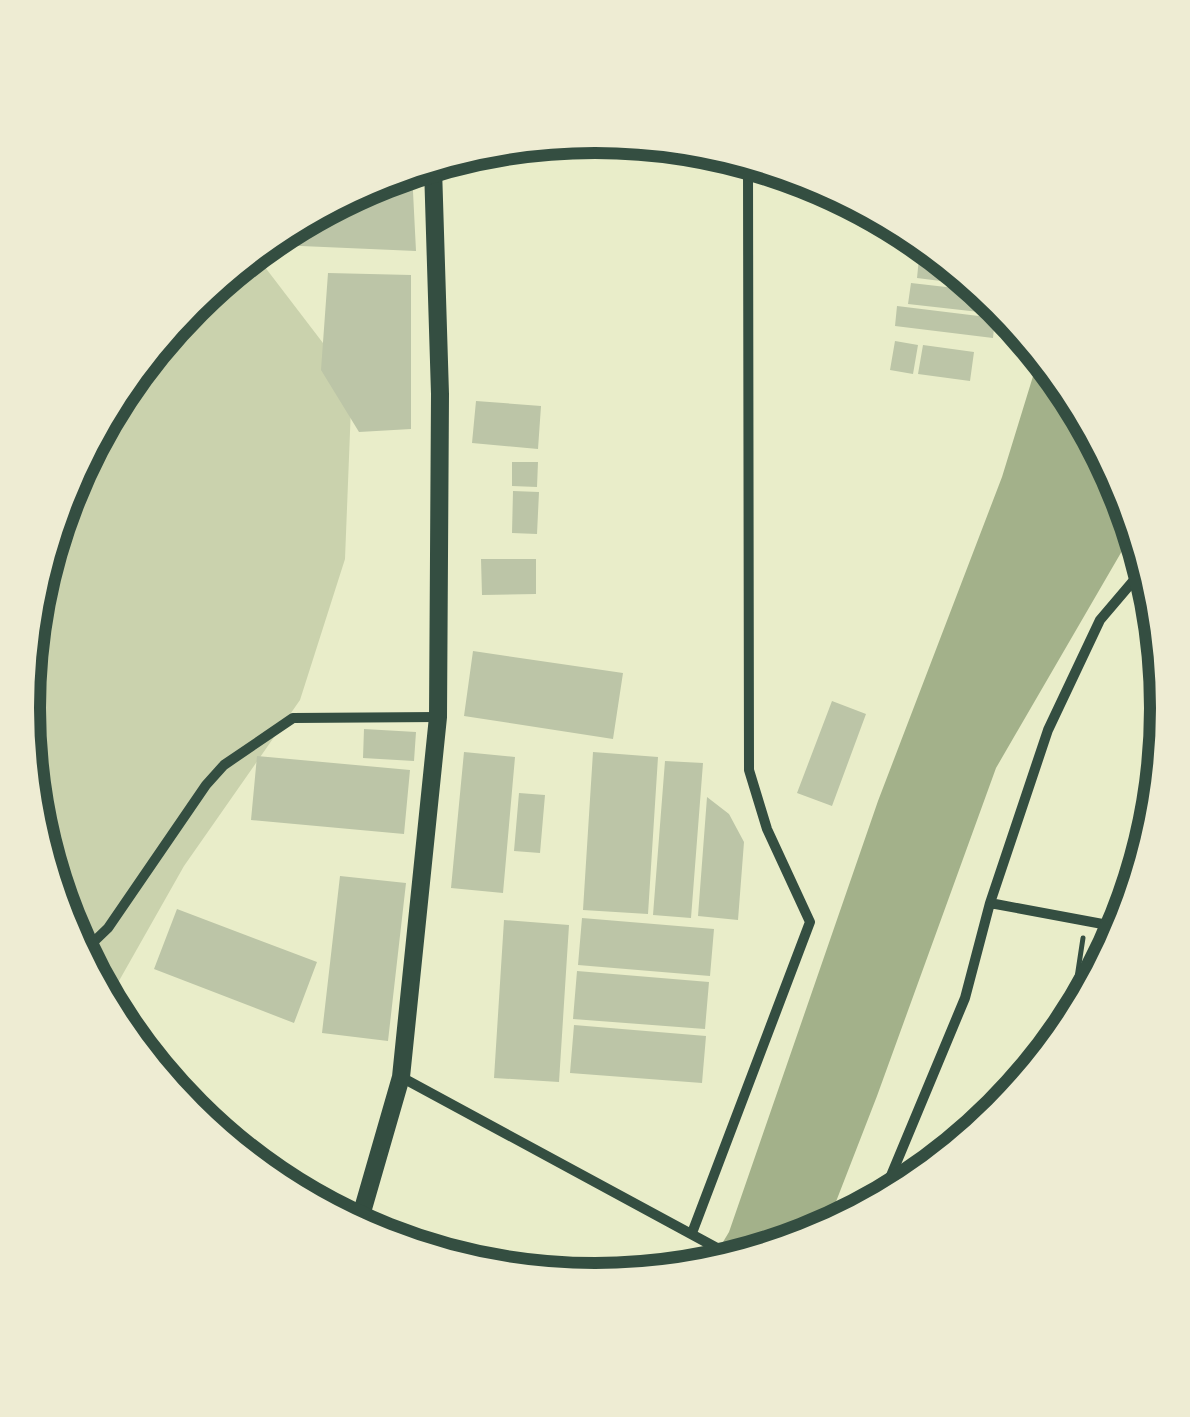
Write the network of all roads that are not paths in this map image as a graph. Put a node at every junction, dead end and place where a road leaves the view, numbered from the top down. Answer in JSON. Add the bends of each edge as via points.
{"nodes":[{"id":1,"x":748,"y":175,"type":"edge"},
{"id":2,"x":434,"y":177,"type":"edge"},
{"id":3,"x":1134,"y":580,"type":"edge"},
{"id":4,"x":438,"y":717,"type":"junction"},
{"id":5,"x":990,"y":903,"type":"junction"},
{"id":6,"x":1106,"y":925,"type":"edge"},
{"id":7,"x":92,"y":943,"type":"edge"},
{"id":8,"x":401,"y":1077,"type":"junction"},
{"id":9,"x":890,"y":1178,"type":"edge"},
{"id":10,"x":362,"y":1212,"type":"edge"},
{"id":11,"x":692,"y":1233,"type":"junction"},
{"id":12,"x":720,"y":1249,"type":"edge"}],
"edges":[{"from":1,"to":11,"type":"street","via":[[749,770],[767,829],[810,922]]},
{"from":2,"to":4,"type":"main road"},
{"from":3,"to":5,"type":"street","via":[[1100,620],[1048,730]]},
{"from":4,"to":7,"type":"street","via":[[294,718],[280,727],[206,785]]},
{"from":4,"to":8,"type":"main road"},
{"from":5,"to":6,"type":"street"},
{"from":5,"to":9,"type":"street","via":[[964,998]]},
{"from":8,"to":10,"type":"main road"},
{"from":8,"to":11,"type":"street"},
{"from":11,"to":12,"type":"street"}]}
